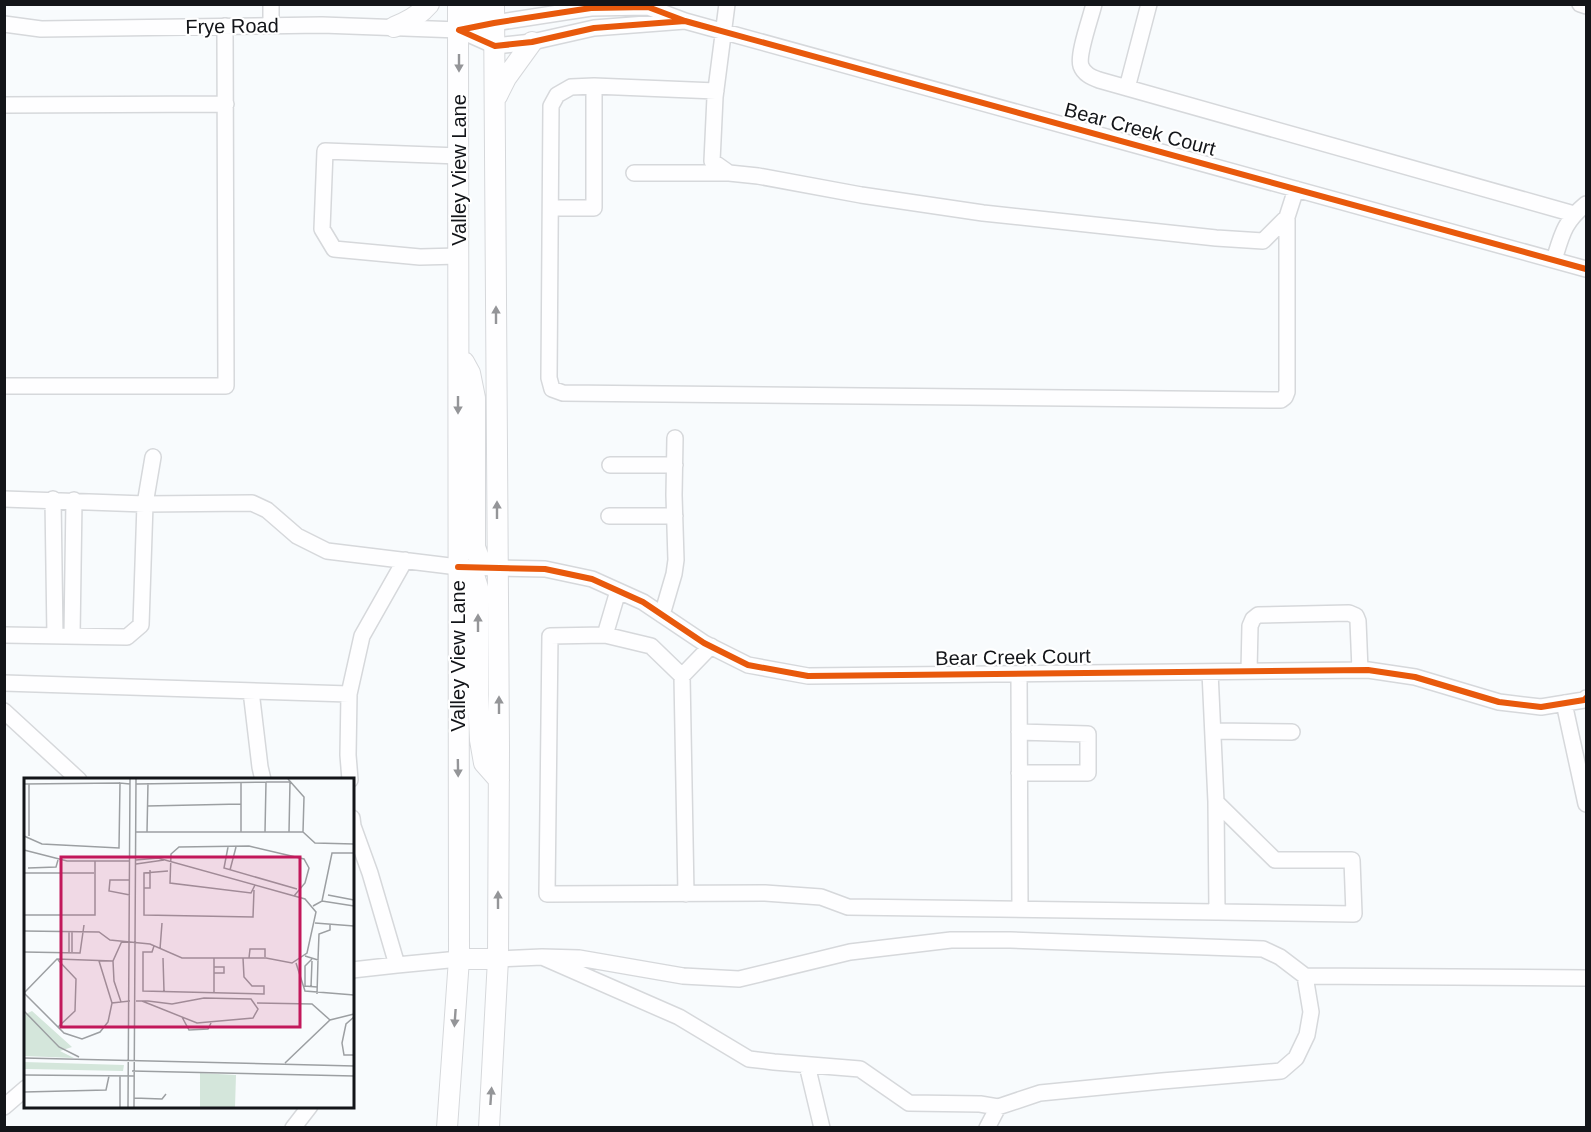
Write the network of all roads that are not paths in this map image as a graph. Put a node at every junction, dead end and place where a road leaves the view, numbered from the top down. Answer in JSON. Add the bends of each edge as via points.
{"nodes":[{"id":1,"x":271,"y":4,"type":"edge"},
{"id":2,"x":429,"y":4,"type":"edge"},
{"id":3,"x":458,"y":4,"type":"edge"},
{"id":4,"x":475,"y":4,"type":"edge"},
{"id":5,"x":727,"y":4,"type":"edge"},
{"id":6,"x":1094,"y":4,"type":"edge"},
{"id":7,"x":1149,"y":4,"type":"edge"},
{"id":8,"x":1580,"y":4,"type":"edge"},
{"id":9,"x":1587,"y":6,"type":"edge"},
{"id":10,"x":482,"y":21,"type":"edge"},
{"id":11,"x":685,"y":21,"type":"junction"},
{"id":12,"x":4,"y":24,"type":"edge"},
{"id":13,"x":225,"y":26,"type":"junction"},
{"id":14,"x":271,"y":26,"type":"junction"},
{"id":15,"x":394,"y":27,"type":"junction"},
{"id":16,"x":722,"y":32,"type":"junction"},
{"id":17,"x":532,"y":42,"type":"junction"},
{"id":18,"x":495,"y":46,"type":"junction"},
{"id":19,"x":594,"y":86,"type":"junction"},
{"id":20,"x":1127,"y":88,"type":"junction"},
{"id":21,"x":716,"y":91,"type":"junction"},
{"id":22,"x":495,"y":102,"type":"junction"},
{"id":23,"x":226,"y":104,"type":"junction"},
{"id":24,"x":4,"y":105,"type":"edge"},
{"id":25,"x":459,"y":156,"type":"junction"},
{"id":26,"x":634,"y":173,"type":"dead end"},
{"id":27,"x":729,"y":173,"type":"junction"},
{"id":28,"x":1296,"y":189,"type":"junction"},
{"id":29,"x":1587,"y":204,"type":"edge"},
{"id":30,"x":551,"y":207,"type":"junction"},
{"id":31,"x":1574,"y":214,"type":"junction"},
{"id":32,"x":1287,"y":217,"type":"junction"},
{"id":33,"x":459,"y":256,"type":"junction"},
{"id":34,"x":1554,"y":260,"type":"junction"},
{"id":35,"x":1587,"y":269,"type":"edge"},
{"id":36,"x":459,"y":352,"type":"junction"},
{"id":37,"x":4,"y":387,"type":"edge"},
{"id":38,"x":675,"y":438,"type":"dead end"},
{"id":39,"x":153,"y":457,"type":"dead end"},
{"id":40,"x":610,"y":465,"type":"dead end"},
{"id":41,"x":675,"y":465,"type":"junction"},
{"id":42,"x":4,"y":498,"type":"edge"},
{"id":43,"x":53,"y":499,"type":"junction"},
{"id":44,"x":74,"y":500,"type":"junction"},
{"id":45,"x":145,"y":504,"type":"junction"},
{"id":46,"x":609,"y":516,"type":"dead end"},
{"id":47,"x":675,"y":516,"type":"junction"},
{"id":48,"x":405,"y":560,"type":"junction"},
{"id":49,"x":458,"y":567,"type":"junction"},
{"id":50,"x":498,"y":568,"type":"junction"},
{"id":51,"x":618,"y":591,"type":"junction"},
{"id":52,"x":662,"y":615,"type":"junction"},
{"id":53,"x":4,"y":635,"type":"edge"},
{"id":54,"x":605,"y":635,"type":"junction"},
{"id":55,"x":55,"y":636,"type":"junction"},
{"id":56,"x":72,"y":636,"type":"junction"},
{"id":57,"x":711,"y":646,"type":"junction"},
{"id":58,"x":1360,"y":670,"type":"junction"},
{"id":59,"x":1249,"y":671,"type":"junction"},
{"id":60,"x":1210,"y":672,"type":"junction"},
{"id":61,"x":1019,"y":674,"type":"junction"},
{"id":62,"x":682,"y":676,"type":"junction"},
{"id":63,"x":4,"y":683,"type":"edge"},
{"id":64,"x":251,"y":691,"type":"junction"},
{"id":65,"x":349,"y":694,"type":"junction"},
{"id":66,"x":1587,"y":698,"type":"edge"},
{"id":67,"x":1564,"y":704,"type":"junction"},
{"id":68,"x":4,"y":711,"type":"edge"},
{"id":69,"x":1019,"y":732,"type":"junction"},
{"id":70,"x":1213,"y":732,"type":"junction"},
{"id":71,"x":1292,"y":732,"type":"dead end"},
{"id":72,"x":1020,"y":773,"type":"junction"},
{"id":73,"x":77,"y":778,"type":"edge"},
{"id":74,"x":263,"y":778,"type":"edge"},
{"id":75,"x":350,"y":778,"type":"edge"},
{"id":76,"x":499,"y":780,"type":"junction"},
{"id":77,"x":1216,"y":802,"type":"junction"},
{"id":78,"x":1587,"y":804,"type":"edge"},
{"id":79,"x":354,"y":829,"type":"edge"},
{"id":80,"x":686,"y":894,"type":"junction"},
{"id":81,"x":1020,"y":909,"type":"junction"},
{"id":82,"x":1217,"y":912,"type":"junction"},
{"id":83,"x":543,"y":957,"type":"junction"},
{"id":84,"x":498,"y":959,"type":"junction"},
{"id":85,"x":459,"y":960,"type":"junction"},
{"id":86,"x":397,"y":965,"type":"junction"},
{"id":87,"x":354,"y":970,"type":"edge"},
{"id":88,"x":1305,"y":976,"type":"junction"},
{"id":89,"x":1587,"y":978,"type":"edge"},
{"id":90,"x":807,"y":1065,"type":"junction"},
{"id":91,"x":24,"y":1091,"type":"edge"},
{"id":92,"x":4,"y":1107,"type":"edge"},
{"id":93,"x":998,"y":1107,"type":"junction"},
{"id":94,"x":309,"y":1108,"type":"edge"},
{"id":95,"x":293,"y":1128,"type":"edge"},
{"id":96,"x":447,"y":1128,"type":"edge"},
{"id":97,"x":489,"y":1128,"type":"edge"},
{"id":98,"x":822,"y":1128,"type":"edge"},
{"id":99,"x":987,"y":1128,"type":"edge"}],
"edges":[{"from":1,"to":14,"type":"street"},
{"from":2,"to":15,"type":"main road"},
{"from":3,"to":10,"type":"main road","name":"Valley View Lane"},
{"from":4,"to":10,"type":"main road"},
{"from":5,"to":16,"type":"street"},
{"from":6,"to":20,"type":"street","via":[[1080,65],[1086,74]]},
{"from":7,"to":20,"type":"street"},
{"from":8,"to":9,"type":"street"},
{"from":10,"to":11,"type":"street","name":"Bear Creek Court","via":[[591,8],[648,7]]},
{"from":10,"to":15,"type":"street","name":"Frye Road"},
{"from":10,"to":18,"type":"main road","name":"Valley View Lane"},
{"from":10,"to":18,"type":"street"},
{"from":10,"to":25,"type":"main road","name":"Valley View Lane","one_way":true},
{"from":11,"to":16,"type":"street","name":"Bear Creek Court"},
{"from":11,"to":17,"type":"street","name":"Bear Creek Court","via":[[594,28]]},
{"from":12,"to":13,"type":"street","name":"Frye Road","via":[[41,29]]},
{"from":13,"to":14,"type":"street","name":"Frye Road"},
{"from":13,"to":23,"type":"street"},
{"from":14,"to":15,"type":"street","name":"Frye Road"},
{"from":16,"to":21,"type":"street"},
{"from":16,"to":28,"type":"street","name":"Bear Creek Court"},
{"from":17,"to":18,"type":"street","name":"Bear Creek Court"},
{"from":17,"to":22,"type":"main road","via":[[506,78]]},
{"from":18,"to":22,"type":"main road","name":"Valley View Lane"},
{"from":19,"to":21,"type":"street"},
{"from":19,"to":30,"type":"street","via":[[572,87],[557,95],[551,106]]},
{"from":19,"to":30,"type":"street","via":[[594,208]]},
{"from":20,"to":31,"type":"street"},
{"from":21,"to":27,"type":"street","via":[[712,161]]},
{"from":50,"to":22,"type":"main road","name":"Valley View Lane","one_way":true},
{"from":23,"to":24,"type":"street"},
{"from":23,"to":37,"type":"street","via":[[226,386]]},
{"from":25,"to":33,"type":"main road","name":"Valley View Lane"},
{"from":25,"to":33,"type":"street","via":[[325,152],[322,229],[334,249],[420,257]]},
{"from":26,"to":27,"type":"street"},
{"from":27,"to":32,"type":"street","via":[[983,213],[1216,238],[1263,241]]},
{"from":28,"to":32,"type":"street"},
{"from":28,"to":34,"type":"street","name":"Bear Creek Court"},
{"from":29,"to":31,"type":"street"},
{"from":30,"to":32,"type":"street","via":[[549,378],[552,389],[563,393],[1281,400],[1287,392]]},
{"from":31,"to":34,"type":"street","via":[[1564,228]]},
{"from":33,"to":36,"type":"main road","name":"Valley View Lane"},
{"from":34,"to":35,"type":"street","name":"Bear Creek Court"},
{"from":36,"to":49,"type":"main road","name":"Valley View Lane","one_way":true},
{"from":36,"to":50,"type":"main road","via":[[470,373],[475,398],[475,547],[480,561]]},
{"from":38,"to":41,"type":"street"},
{"from":39,"to":45,"type":"street"},
{"from":40,"to":41,"type":"street"},
{"from":41,"to":47,"type":"street"},
{"from":42,"to":43,"type":"street","name":"Bear Creek Court"},
{"from":43,"to":44,"type":"street","name":"Bear Creek Court"},
{"from":43,"to":55,"type":"street"},
{"from":44,"to":45,"type":"street","name":"Bear Creek Court"},
{"from":44,"to":56,"type":"street"},
{"from":45,"to":48,"type":"street","name":"Bear Creek Court","via":[[252,503],[267,510],[297,536],[327,551]]},
{"from":45,"to":56,"type":"street","via":[[141,625],[127,637]]},
{"from":46,"to":47,"type":"street"},
{"from":47,"to":52,"type":"street","via":[[676,560]]},
{"from":48,"to":49,"type":"street","name":"Bear Creek Court"},
{"from":48,"to":65,"type":"street","via":[[362,636]]},
{"from":49,"to":50,"type":"street","name":"Bear Creek Court"},
{"from":76,"to":49,"type":"main road","one_way":true,"via":[[484,763],[480,740],[478,588],[474,575]]},
{"from":49,"to":85,"type":"main road","name":"Valley View Lane","one_way":true},
{"from":50,"to":51,"type":"street","name":"Bear Creek Court","via":[[545,569],[592,579]]},
{"from":76,"to":50,"type":"main road","name":"Valley View Lane","one_way":true},
{"from":51,"to":52,"type":"street","name":"Bear Creek Court"},
{"from":51,"to":54,"type":"street"},
{"from":52,"to":57,"type":"street","name":"Bear Creek Court"},
{"from":53,"to":55,"type":"street"},
{"from":54,"to":62,"type":"street","via":[[651,645]]},
{"from":54,"to":80,"type":"street","via":[[550,636],[548,894]]},
{"from":55,"to":56,"type":"street"},
{"from":57,"to":61,"type":"street","name":"Bear Creek Court","via":[[748,665],[808,676]]},
{"from":57,"to":62,"type":"street"},
{"from":58,"to":59,"type":"street","name":"Bear Creek Court"},
{"from":58,"to":59,"type":"street","via":[[1358,621],[1349,613],[1258,615],[1250,626]]},
{"from":58,"to":67,"type":"street","name":"Bear Creek Court","via":[[1415,677],[1499,702],[1541,707]]},
{"from":59,"to":60,"type":"street","name":"Bear Creek Court"},
{"from":60,"to":61,"type":"street","name":"Bear Creek Court"},
{"from":60,"to":70,"type":"street"},
{"from":61,"to":69,"type":"street"},
{"from":62,"to":80,"type":"street"},
{"from":63,"to":64,"type":"street"},
{"from":64,"to":65,"type":"street"},
{"from":64,"to":74,"type":"street"},
{"from":65,"to":75,"type":"street"},
{"from":66,"to":67,"type":"street","name":"Bear Creek Court"},
{"from":67,"to":78,"type":"street"},
{"from":68,"to":73,"type":"street"},
{"from":69,"to":72,"type":"street"},
{"from":69,"to":72,"type":"street","via":[[1088,734],[1088,773]]},
{"from":70,"to":71,"type":"street"},
{"from":70,"to":77,"type":"street"},
{"from":72,"to":81,"type":"street"},
{"from":84,"to":76,"type":"main road","name":"Valley View Lane","one_way":true},
{"from":77,"to":82,"type":"street"},
{"from":77,"to":82,"type":"street","via":[[1275,860],[1352,860],[1354,914]]},
{"from":79,"to":86,"type":"street"},
{"from":80,"to":81,"type":"street","via":[[821,897],[848,907]]},
{"from":81,"to":82,"type":"street"},
{"from":83,"to":84,"type":"street"},
{"from":83,"to":88,"type":"street","via":[[579,958],[682,976],[739,979],[850,952],[951,939],[1010,940],[1263,949]]},
{"from":83,"to":90,"type":"street","via":[[679,1017],[749,1059]]},
{"from":84,"to":85,"type":"main road"},
{"from":97,"to":84,"type":"main road","name":"Valley View Lane","one_way":true},
{"from":85,"to":86,"type":"street"},
{"from":85,"to":96,"type":"main road","name":"Valley View Lane","one_way":true},
{"from":86,"to":87,"type":"street"},
{"from":88,"to":89,"type":"street"},
{"from":88,"to":93,"type":"street","via":[[1311,1012],[1307,1035],[1296,1058],[1281,1071],[1040,1093]]},
{"from":90,"to":93,"type":"street","via":[[860,1069],[909,1103]]},
{"from":90,"to":98,"type":"street"},
{"from":91,"to":92,"type":"street"},
{"from":93,"to":99,"type":"street"},
{"from":94,"to":95,"type":"street"}]}
